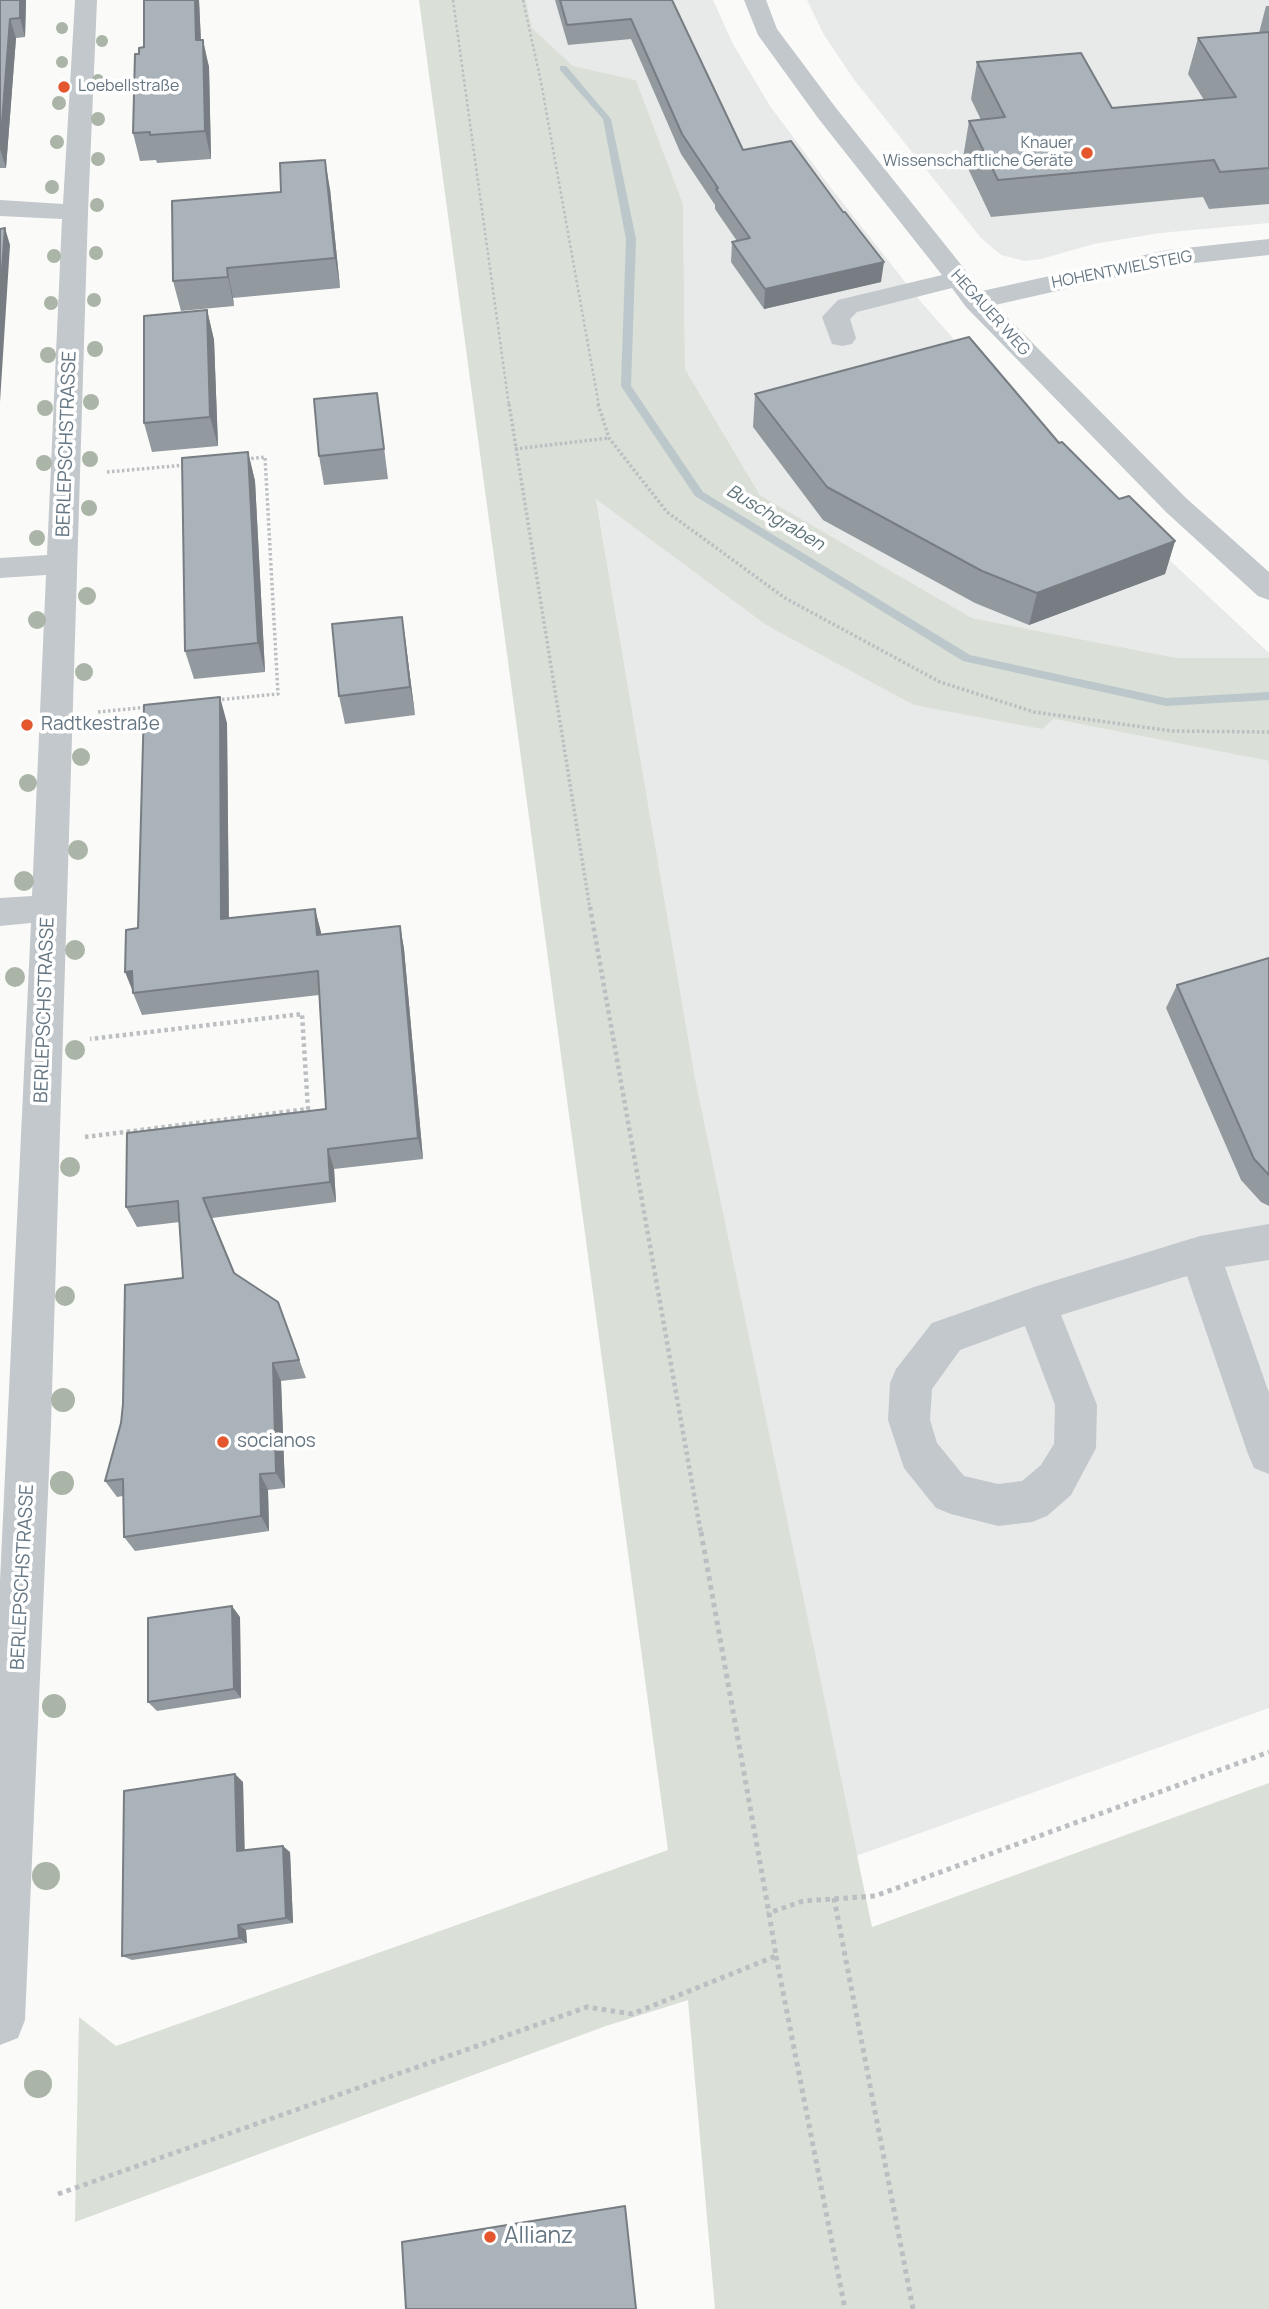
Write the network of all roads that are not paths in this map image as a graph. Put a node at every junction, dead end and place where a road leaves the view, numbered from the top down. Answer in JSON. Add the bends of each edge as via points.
{"nodes":[{"id":1,"x":86,"y":0,"type":"edge"},
{"id":2,"x":755,"y":0,"type":"edge"},
{"id":3,"x":0,"y":208,"type":"edge"},
{"id":4,"x":75,"y":212,"type":"junction"},
{"id":5,"x":1269,"y":247,"type":"edge"},
{"id":6,"x":958,"y":279,"type":"junction"},
{"id":7,"x":976,"y":301,"type":"junction"},
{"id":8,"x":842,"y":338,"type":"dead end"},
{"id":9,"x":63,"y":564,"type":"junction"},
{"id":10,"x":0,"y":568,"type":"edge"},
{"id":11,"x":1269,"y":589,"type":"edge"},
{"id":12,"x":48,"y":908,"type":"junction"},
{"id":13,"x":0,"y":912,"type":"edge"},
{"id":14,"x":1269,"y":1242,"type":"edge"},
{"id":15,"x":1200,"y":1254,"type":"junction"},
{"id":16,"x":1037,"y":1304,"type":"junction"},
{"id":17,"x":15,"y":1426,"type":"edge"},
{"id":18,"x":1269,"y":1454,"type":"edge"},
{"id":19,"x":0,"y":2020,"type":"edge"}],
"edges":[{"from":1,"to":4,"type":"street","name":"BERLEPSCHSTRASSE"},
{"from":2,"to":6,"type":"street","name":"HEGAUER WEG","via":[[766,30]]},
{"from":3,"to":4,"type":"street"},
{"from":4,"to":9,"type":"street","name":"BERLEPSCHSTRASSE"},
{"from":5,"to":7,"type":"street","name":"HOHENTWIELSTEIG","via":[[1167,258]]},
{"from":6,"to":7,"type":"street","name":"HEGAUER WEG"},
{"from":6,"to":8,"type":"street","via":[[848,306],[836,317]]},
{"from":7,"to":11,"type":"street","name":"HEGAUER WEG","via":[[1176,505]]},
{"from":9,"to":10,"type":"street"},
{"from":9,"to":12,"type":"street","name":"BERLEPSCHSTRASSE"},
{"from":12,"to":13,"type":"street"},
{"from":12,"to":17,"type":"street","name":"BERLEPSCHSTRASSE"},
{"from":14,"to":15,"type":"street"},
{"from":15,"to":16,"type":"street"},
{"from":15,"to":18,"type":"street"},
{"from":16,"to":16,"type":"street","via":[[946,1336],[911,1383],[909,1420],[919,1454],[951,1493],[998,1505],[1032,1501],[1056,1480],[1075,1448],[1076,1405]]},
{"from":17,"to":19,"type":"street","name":"BERLEPSCHSTRASSE"}]}
